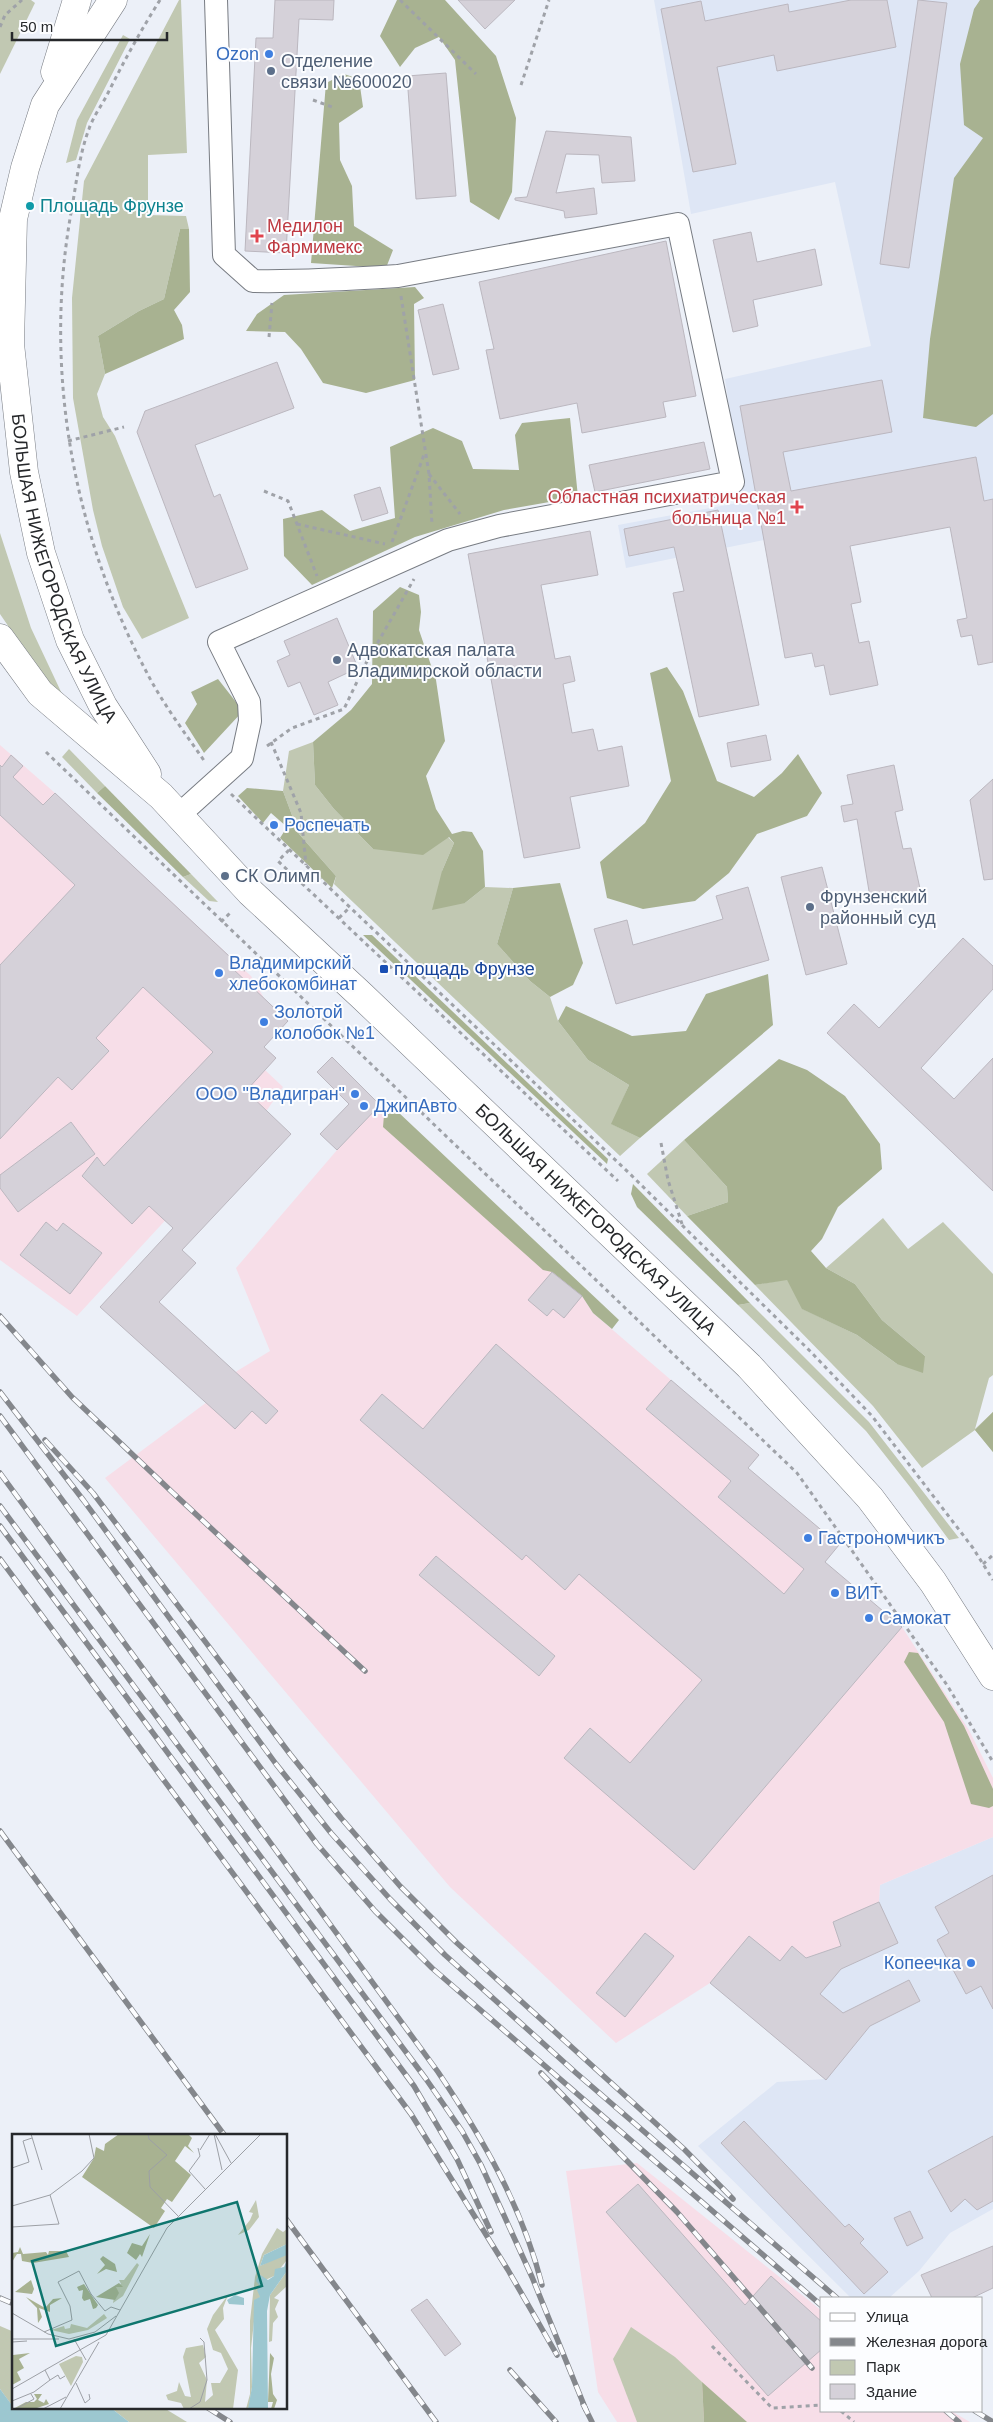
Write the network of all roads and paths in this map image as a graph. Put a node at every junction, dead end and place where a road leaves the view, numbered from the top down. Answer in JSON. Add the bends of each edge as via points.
{"nodes":[{"id":1,"x":22,"y":0,"type":"edge"},
{"id":2,"x":77,"y":0,"type":"edge"},
{"id":3,"x":113,"y":0,"type":"edge"},
{"id":4,"x":160,"y":0,"type":"edge"},
{"id":5,"x":216,"y":0,"type":"edge"},
{"id":6,"x":400,"y":0,"type":"edge"},
{"id":7,"x":549,"y":0,"type":"edge"},
{"id":8,"x":0,"y":26,"type":"edge"},
{"id":9,"x":476,"y":74,"type":"dead end"},
{"id":10,"x":521,"y":85,"type":"dead end"},
{"id":11,"x":313,"y":100,"type":"dead end"},
{"id":12,"x":45,"y":105,"type":"junction"},
{"id":13,"x":335,"y":108,"type":"dead end"},
{"id":14,"x":7,"y":220,"type":"edge"},
{"id":15,"x":303,"y":224,"type":"dead end"},
{"id":16,"x":320,"y":226,"type":"dead end"},
{"id":17,"x":398,"y":276,"type":"junction"},
{"id":18,"x":275,"y":281,"type":"junction"},
{"id":19,"x":269,"y":337,"type":"dead end"},
{"id":20,"x":124,"y":426,"type":"dead end"},
{"id":21,"x":68,"y":441,"type":"junction"},
{"id":22,"x":425,"y":450,"type":"junction"},
{"id":23,"x":429,"y":474,"type":"junction"},
{"id":24,"x":264,"y":491,"type":"dead end"},
{"id":25,"x":297,"y":524,"type":"junction"},
{"id":26,"x":474,"y":532,"type":"junction"},
{"id":27,"x":434,"y":546,"type":"junction"},
{"id":28,"x":324,"y":594,"type":"junction"},
{"id":29,"x":0,"y":638,"type":"edge"},
{"id":30,"x":46,"y":752,"type":"dead end"},
{"id":31,"x":218,"y":781,"type":"junction"},
{"id":32,"x":170,"y":805,"type":"junction"},
{"id":33,"x":289,"y":850,"type":"junction"},
{"id":34,"x":306,"y":866,"type":"junction"},
{"id":35,"x":350,"y":908,"type":"junction"},
{"id":36,"x":232,"y":911,"type":"dead end"},
{"id":37,"x":339,"y":918,"type":"junction"},
{"id":38,"x":221,"y":922,"type":"junction"},
{"id":39,"x":661,"y":1143,"type":"dead end"},
{"id":40,"x":618,"y":1181,"type":"dead end"},
{"id":41,"x":683,"y":1225,"type":"junction"},
{"id":42,"x":993,"y":1555,"type":"edge"},
{"id":43,"x":983,"y":1564,"type":"junction"},
{"id":44,"x":993,"y":1580,"type":"edge"},
{"id":45,"x":993,"y":1676,"type":"edge"},
{"id":46,"x":993,"y":1762,"type":"edge"},
{"id":47,"x":712,"y":2346,"type":"dead end"},
{"id":48,"x":820,"y":2405,"type":"edge"},
{"id":49,"x":842,"y":2412,"type":"edge"},
{"id":50,"x":854,"y":2422,"type":"edge"}],
"edges":[{"from":1,"to":8,"type":"path","via":[[5,14]]},
{"from":2,"to":12,"type":"main road"},
{"from":3,"to":12,"type":"main road"},
{"from":4,"to":21,"type":"path","via":[[136,38],[89,129],[77,180],[66,245],[59,329]]},
{"from":5,"to":18,"type":"lane","via":[[224,255],[254,281]]},
{"from":6,"to":9,"type":"path"},
{"from":7,"to":10,"type":"path"},
{"from":11,"to":13,"type":"path"},
{"from":12,"to":14,"type":"main road","name":"БОЛЬШАЯ НИЖЕГОРОДСКАЯ УЛИЦА"},
{"from":14,"to":32,"type":"main road","name":"БОЛЬШАЯ НИЖЕГОРОДСКАЯ УЛИЦА","via":[[10,344],[24,472],[42,553],[70,640],[103,706]]},
{"from":15,"to":16,"type":"path"},
{"from":17,"to":18,"type":"lane"},
{"from":17,"to":22,"type":"path"},
{"from":17,"to":26,"type":"lane","via":[[678,224],[733,482]]},
{"from":18,"to":19,"type":"path"},
{"from":20,"to":21,"type":"path"},
{"from":21,"to":31,"type":"path","via":[[91,536],[116,607],[148,674]]},
{"from":22,"to":23,"type":"path"},
{"from":22,"to":25,"type":"path","via":[[390,545]]},
{"from":23,"to":26,"type":"path"},
{"from":23,"to":27,"type":"path"},
{"from":24,"to":25,"type":"path","via":[[288,500]]},
{"from":25,"to":28,"type":"path"},
{"from":26,"to":27,"type":"lane"},
{"from":27,"to":28,"type":"lane"},
{"from":27,"to":34,"type":"path","via":[[365,665],[344,709],[292,728],[271,742],[301,813]]},
{"from":28,"to":31,"type":"lane","via":[[219,642],[249,702],[250,721],[242,758]]},
{"from":29,"to":32,"type":"main road","name":"БОЛЬШАЯ НИЖЕГОРОДСКАЯ УЛИЦА","via":[[40,692]]},
{"from":30,"to":38,"type":"path"},
{"from":31,"to":32,"type":"lane"},
{"from":31,"to":33,"type":"path"},
{"from":32,"to":45,"type":"main road","name":"БОЛЬШАЯ НИЖЕГОРОДСКАЯ УЛИЦА","via":[[250,892],[749,1366],[870,1498],[933,1582]]},
{"from":33,"to":34,"type":"path"},
{"from":33,"to":37,"type":"path","via":[[278,861]]},
{"from":34,"to":35,"type":"path"},
{"from":35,"to":37,"type":"path"},
{"from":35,"to":41,"type":"path"},
{"from":36,"to":38,"type":"path"},
{"from":37,"to":40,"type":"path"},
{"from":38,"to":46,"type":"path","via":[[797,1473],[947,1685]]},
{"from":39,"to":41,"type":"path","via":[[668,1180]]},
{"from":41,"to":43,"type":"path","via":[[872,1416]]},
{"from":42,"to":43,"type":"path"},
{"from":43,"to":44,"type":"path"},
{"from":47,"to":48,"type":"path","via":[[772,2408]]},
{"from":49,"to":50,"type":"path"}]}
